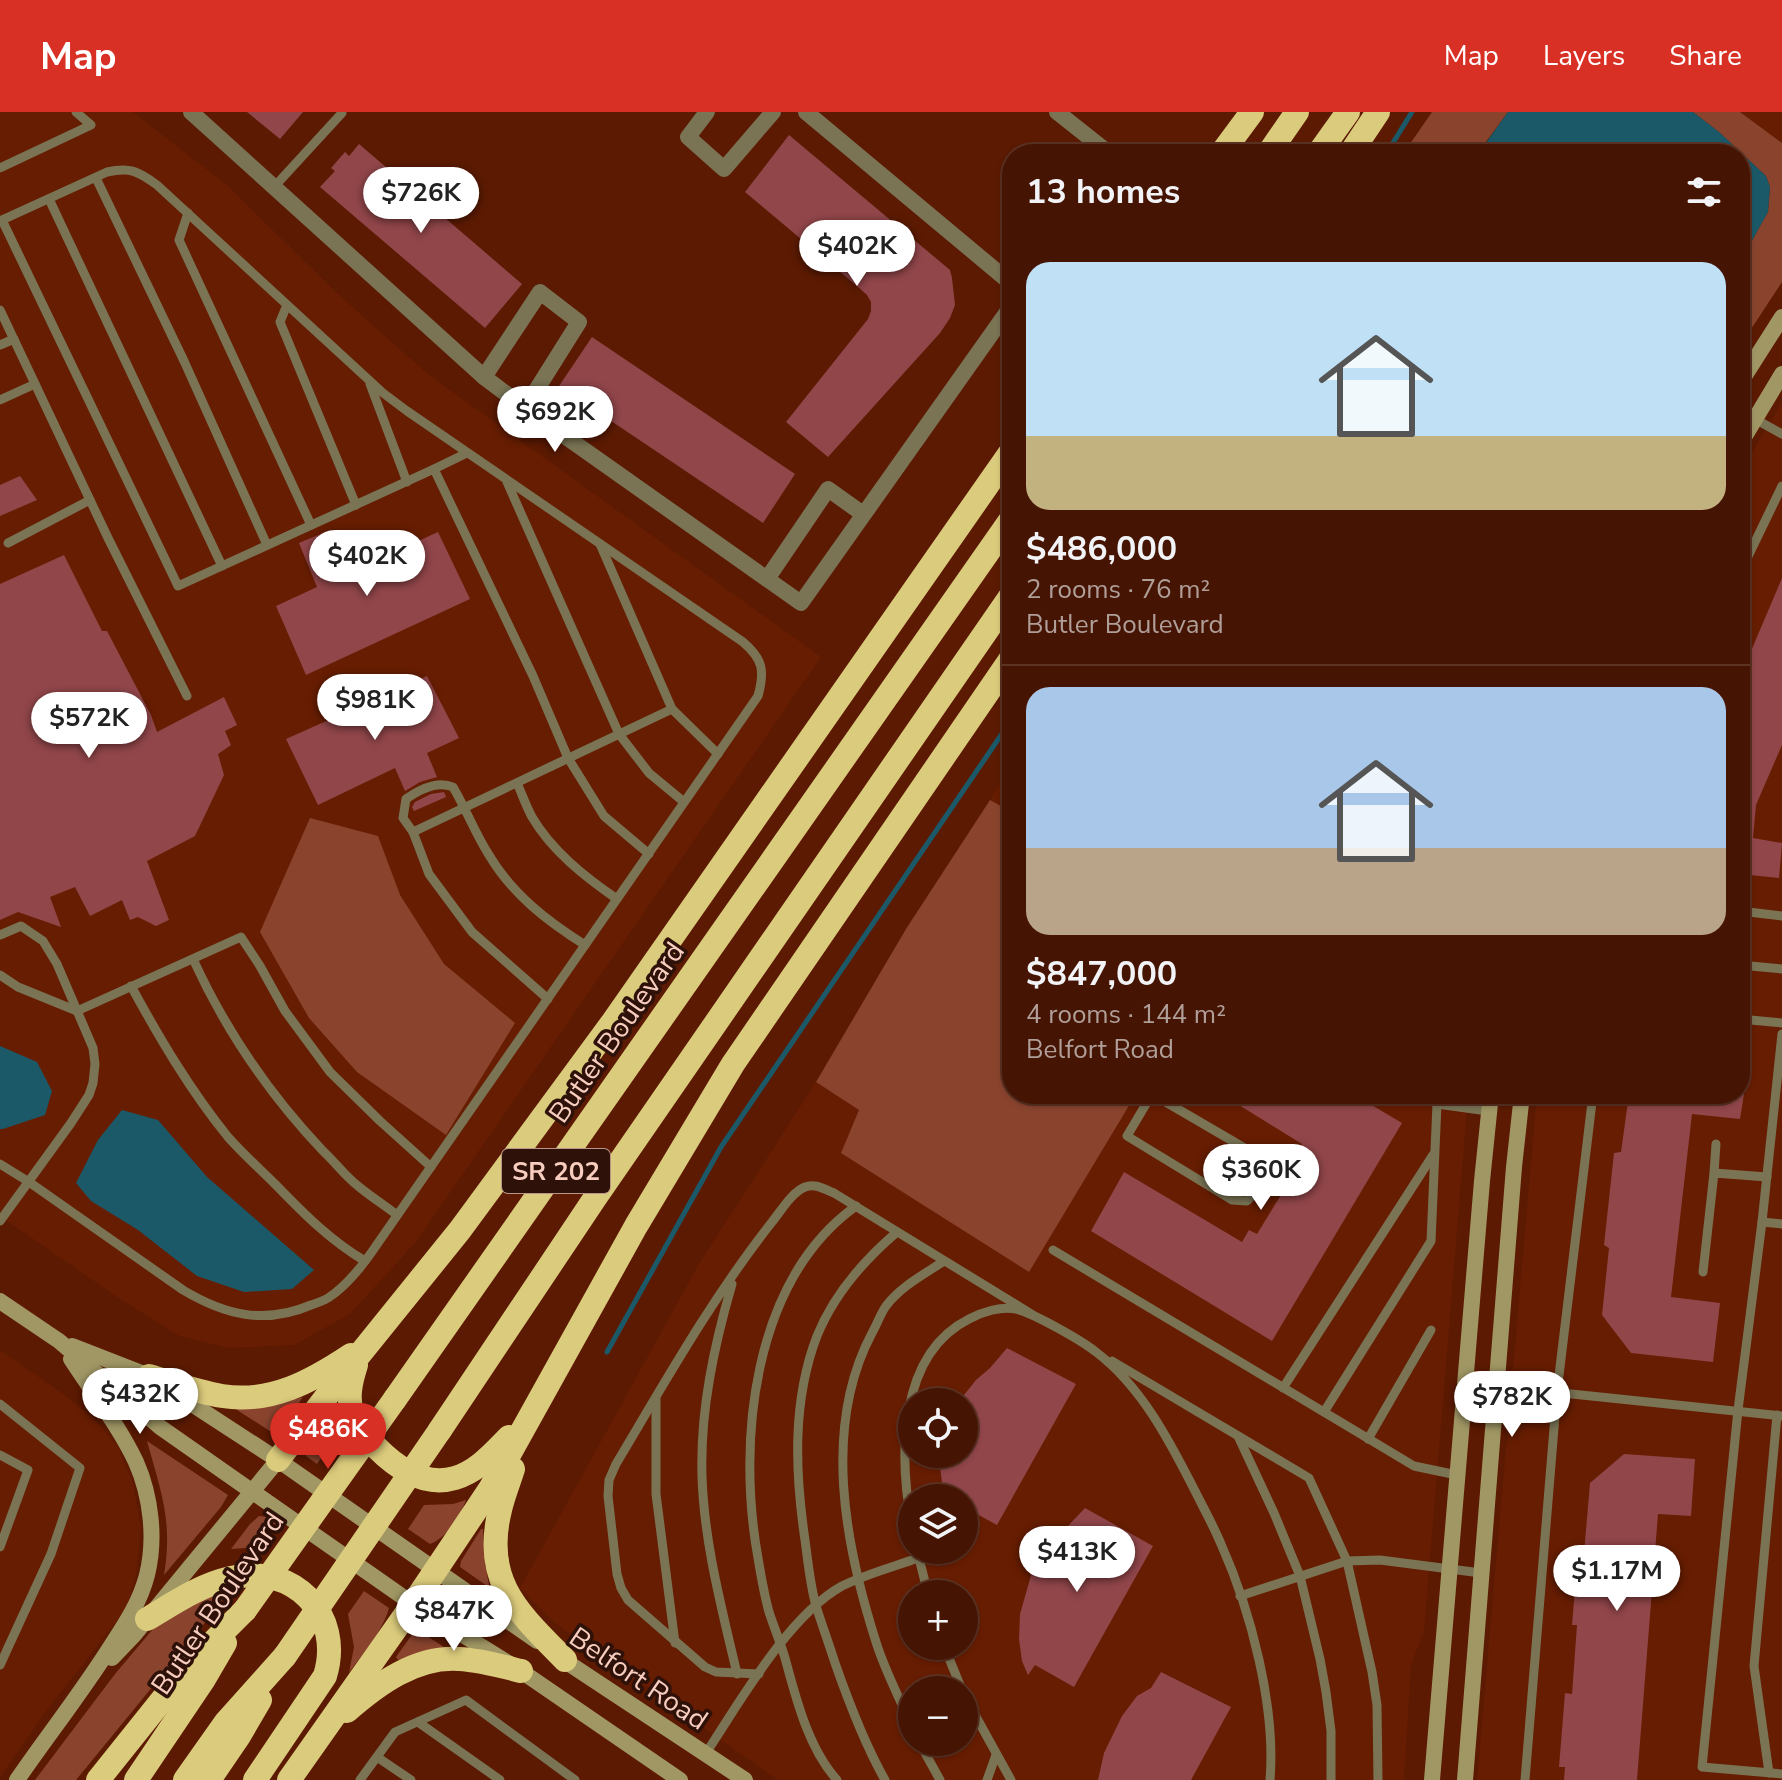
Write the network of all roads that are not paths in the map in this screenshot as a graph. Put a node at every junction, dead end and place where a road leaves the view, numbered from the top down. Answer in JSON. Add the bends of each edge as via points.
{"nodes":[{"id":1,"x":76,"y":112,"type":"edge"},
{"id":2,"x":191,"y":112,"type":"edge"},
{"id":3,"x":707,"y":112,"type":"edge"},
{"id":4,"x":773,"y":112,"type":"edge"},
{"id":5,"x":806,"y":112,"type":"edge"},
{"id":6,"x":1057,"y":112,"type":"edge"},
{"id":7,"x":1252,"y":112,"type":"edge"},
{"id":8,"x":1297,"y":112,"type":"edge"},
{"id":9,"x":1348,"y":112,"type":"edge"},
{"id":10,"x":1378,"y":112,"type":"edge"},
{"id":11,"x":342,"y":113,"type":"edge"},
{"id":12,"x":1097,"y":144,"type":"edge"},
{"id":13,"x":1228,"y":144,"type":"edge"},
{"id":14,"x":1275,"y":144,"type":"edge"},
{"id":15,"x":1325,"y":144,"type":"edge"},
{"id":16,"x":1357,"y":144,"type":"edge"},
{"id":17,"x":0,"y":168,"type":"edge"},
{"id":18,"x":96,"y":178,"type":"junction"},
{"id":19,"x":274,"y":187,"type":"junction"},
{"id":20,"x":49,"y":199,"type":"junction"},
{"id":21,"x":188,"y":213,"type":"junction"},
{"id":22,"x":1,"y":221,"type":"edge"},
{"id":23,"x":1002,"y":276,"type":"edge"},
{"id":24,"x":287,"y":305,"type":"junction"},
{"id":25,"x":0,"y":310,"type":"edge"},
{"id":26,"x":1782,"y":317,"type":"edge"},
{"id":27,"x":1002,"y":319,"type":"edge"},
{"id":28,"x":14,"y":339,"type":"junction"},
{"id":29,"x":0,"y":345,"type":"edge"},
{"id":30,"x":1750,"y":367,"type":"edge"},
{"id":31,"x":1782,"y":374,"type":"edge"},
{"id":32,"x":484,"y":377,"type":"junction"},
{"id":33,"x":368,"y":380,"type":"junction"},
{"id":34,"x":35,"y":384,"type":"junction"},
{"id":35,"x":0,"y":400,"type":"edge"},
{"id":36,"x":525,"y":408,"type":"junction"},
{"id":37,"x":1755,"y":419,"type":"junction"},
{"id":38,"x":1750,"y":427,"type":"edge"},
{"id":39,"x":1782,"y":434,"type":"edge"},
{"id":40,"x":467,"y":453,"type":"junction"},
{"id":41,"x":1002,"y":464,"type":"edge"},
{"id":42,"x":434,"y":469,"type":"junction"},
{"id":43,"x":506,"y":479,"type":"junction"},
{"id":44,"x":407,"y":482,"type":"junction"},
{"id":45,"x":1782,"y":486,"type":"edge"},
{"id":46,"x":90,"y":500,"type":"junction"},
{"id":47,"x":356,"y":505,"type":"junction"},
{"id":48,"x":863,"y":514,"type":"junction"},
{"id":49,"x":311,"y":525,"type":"junction"},
{"id":50,"x":1002,"y":532,"type":"edge"},
{"id":51,"x":8,"y":543,"type":"dead end"},
{"id":52,"x":600,"y":544,"type":"junction"},
{"id":53,"x":267,"y":545,"type":"junction"},
{"id":54,"x":1750,"y":552,"type":"edge"},
{"id":55,"x":222,"y":566,"type":"junction"},
{"id":56,"x":767,"y":579,"type":"junction"},
{"id":57,"x":1002,"y":608,"type":"edge"},
{"id":58,"x":1002,"y":672,"type":"edge"},
{"id":59,"x":187,"y":696,"type":"dead end"},
{"id":60,"x":672,"y":709,"type":"junction"},
{"id":61,"x":619,"y":734,"type":"junction"},
{"id":62,"x":718,"y":754,"type":"junction"},
{"id":63,"x":568,"y":758,"type":"junction"},
{"id":64,"x":517,"y":783,"type":"junction"},
{"id":65,"x":684,"y":802,"type":"junction"},
{"id":66,"x":465,"y":807,"type":"junction"},
{"id":67,"x":413,"y":832,"type":"junction"},
{"id":68,"x":649,"y":854,"type":"junction"},
{"id":69,"x":617,"y":899,"type":"junction"},
{"id":70,"x":1750,"y":912,"type":"edge"},
{"id":71,"x":1782,"y":916,"type":"edge"},
{"id":72,"x":0,"y":935,"type":"edge"},
{"id":73,"x":585,"y":945,"type":"junction"},
{"id":74,"x":193,"y":959,"type":"junction"},
{"id":75,"x":1750,"y":966,"type":"edge"},
{"id":76,"x":1782,"y":969,"type":"edge"},
{"id":77,"x":0,"y":975,"type":"edge"},
{"id":78,"x":131,"y":986,"type":"junction"},
{"id":79,"x":548,"y":999,"type":"junction"},
{"id":80,"x":77,"y":1011,"type":"junction"},
{"id":81,"x":1750,"y":1020,"type":"edge"},
{"id":82,"x":1782,"y":1023,"type":"edge"},
{"id":83,"x":1782,"y":1034,"type":"edge"},
{"id":84,"x":1146,"y":1104,"type":"edge"},
{"id":85,"x":1169,"y":1104,"type":"edge"},
{"id":86,"x":1437,"y":1104,"type":"edge"},
{"id":87,"x":1490,"y":1104,"type":"edge"},
{"id":88,"x":1521,"y":1104,"type":"edge"},
{"id":89,"x":1592,"y":1104,"type":"edge"},
{"id":90,"x":1716,"y":1144,"type":"dead end"},
{"id":91,"x":1435,"y":1152,"type":"junction"},
{"id":92,"x":0,"y":1164,"type":"edge"},
{"id":93,"x":431,"y":1167,"type":"junction"},
{"id":94,"x":1714,"y":1173,"type":"junction"},
{"id":95,"x":1767,"y":1177,"type":"junction"},
{"id":96,"x":29,"y":1182,"type":"junction"},
{"id":97,"x":856,"y":1206,"type":"junction"},
{"id":98,"x":397,"y":1215,"type":"junction"},
{"id":99,"x":0,"y":1221,"type":"edge"},
{"id":100,"x":1762,"y":1222,"type":"junction"},
{"id":101,"x":1782,"y":1224,"type":"edge"},
{"id":102,"x":897,"y":1232,"type":"junction"},
{"id":103,"x":1053,"y":1250,"type":"dead end"},
{"id":104,"x":365,"y":1261,"type":"junction"},
{"id":105,"x":944,"y":1261,"type":"junction"},
{"id":106,"x":1703,"y":1272,"type":"dead end"},
{"id":107,"x":735,"y":1273,"type":"junction"},
{"id":108,"x":0,"y":1301,"type":"edge"},
{"id":109,"x":1033,"y":1315,"type":"junction"},
{"id":110,"x":1431,"y":1330,"type":"dead end"},
{"id":111,"x":372,"y":1339,"type":"junction"},
{"id":112,"x":59,"y":1341,"type":"junction"},
{"id":113,"x":1095,"y":1351,"type":"junction"},
{"id":114,"x":149,"y":1376,"type":"junction"},
{"id":115,"x":1496,"y":1386,"type":"junction"},
{"id":116,"x":1283,"y":1388,"type":"junction"},
{"id":117,"x":1557,"y":1392,"type":"junction"},
{"id":118,"x":656,"y":1397,"type":"junction"},
{"id":119,"x":0,"y":1404,"type":"edge"},
{"id":120,"x":1738,"y":1410,"type":"junction"},
{"id":121,"x":1324,"y":1412,"type":"junction"},
{"id":122,"x":531,"y":1415,"type":"junction"},
{"id":123,"x":1780,"y":1416,"type":"edge"},
{"id":124,"x":1238,"y":1436,"type":"junction"},
{"id":125,"x":1368,"y":1439,"type":"junction"},
{"id":126,"x":0,"y":1455,"type":"edge"},
{"id":127,"x":278,"y":1460,"type":"junction"},
{"id":128,"x":1457,"y":1475,"type":"junction"},
{"id":129,"x":906,"y":1484,"type":"edge"},
{"id":130,"x":253,"y":1491,"type":"junction"},
{"id":131,"x":0,"y":1547,"type":"edge"},
{"id":132,"x":1347,"y":1561,"type":"junction"},
{"id":133,"x":898,"y":1562,"type":"edge"},
{"id":134,"x":1449,"y":1568,"type":"junction"},
{"id":135,"x":435,"y":1571,"type":"junction"},
{"id":136,"x":1481,"y":1573,"type":"junction"},
{"id":137,"x":1300,"y":1576,"type":"junction"},
{"id":138,"x":859,"y":1579,"type":"junction"},
{"id":139,"x":1240,"y":1596,"type":"junction"},
{"id":140,"x":413,"y":1604,"type":"junction"},
{"id":141,"x":816,"y":1605,"type":"junction"},
{"id":142,"x":245,"y":1610,"type":"junction"},
{"id":143,"x":147,"y":1619,"type":"junction"},
{"id":144,"x":675,"y":1643,"type":"junction"},
{"id":145,"x":781,"y":1644,"type":"junction"},
{"id":146,"x":285,"y":1656,"type":"junction"},
{"id":147,"x":565,"y":1660,"type":"junction"},
{"id":148,"x":0,"y":1665,"type":"edge"},
{"id":149,"x":521,"y":1671,"type":"junction"},
{"id":150,"x":737,"y":1674,"type":"junction"},
{"id":151,"x":759,"y":1674,"type":"junction"},
{"id":152,"x":84,"y":1688,"type":"junction"},
{"id":153,"x":898,"y":1694,"type":"edge"},
{"id":154,"x":978,"y":1721,"type":"edge"},
{"id":155,"x":418,"y":1722,"type":"junction"},
{"id":156,"x":319,"y":1737,"type":"junction"},
{"id":157,"x":706,"y":1753,"type":"junction"},
{"id":158,"x":996,"y":1755,"type":"junction"},
{"id":159,"x":927,"y":1756,"type":"edge"},
{"id":160,"x":377,"y":1757,"type":"junction"},
{"id":161,"x":1769,"y":1773,"type":"junction"},
{"id":162,"x":1782,"y":1774,"type":"edge"},
{"id":163,"x":17,"y":1780,"type":"edge"},
{"id":164,"x":98,"y":1780,"type":"edge"},
{"id":165,"x":136,"y":1780,"type":"edge"},
{"id":166,"x":185,"y":1780,"type":"edge"},
{"id":167,"x":209,"y":1780,"type":"edge"},
{"id":168,"x":255,"y":1780,"type":"edge"},
{"id":169,"x":289,"y":1780,"type":"edge"},
{"id":170,"x":360,"y":1780,"type":"edge"},
{"id":171,"x":411,"y":1780,"type":"edge"},
{"id":172,"x":500,"y":1780,"type":"edge"},
{"id":173,"x":575,"y":1780,"type":"edge"},
{"id":174,"x":680,"y":1780,"type":"edge"},
{"id":175,"x":745,"y":1780,"type":"edge"},
{"id":176,"x":837,"y":1780,"type":"edge"},
{"id":177,"x":885,"y":1780,"type":"edge"},
{"id":178,"x":940,"y":1780,"type":"edge"},
{"id":179,"x":987,"y":1780,"type":"edge"},
{"id":180,"x":1011,"y":1780,"type":"edge"},
{"id":181,"x":1270,"y":1780,"type":"edge"},
{"id":182,"x":1331,"y":1780,"type":"edge"},
{"id":183,"x":1378,"y":1780,"type":"edge"},
{"id":184,"x":1432,"y":1780,"type":"edge"},
{"id":185,"x":1465,"y":1780,"type":"edge"},
{"id":186,"x":1525,"y":1780,"type":"edge"}],
"edges":[{"from":1,"to":17,"type":"lane","via":[[91,125]]},
{"from":2,"to":19,"type":"street"},
{"from":3,"to":4,"type":"street","via":[[688,137],[724,169]]},
{"from":5,"to":23,"type":"street"},
{"from":6,"to":12,"type":"street"},
{"from":7,"to":13,"type":"highway"},
{"from":8,"to":14,"type":"highway"},
{"from":9,"to":15,"type":"highway"},
{"from":10,"to":16,"type":"highway"},
{"from":11,"to":19,"type":"lane"},
{"from":18,"to":20,"type":"lane"},
{"from":18,"to":21,"type":"lane","via":[[123,168],[140,173]]},
{"from":18,"to":53,"type":"lane"},
{"from":19,"to":32,"type":"street"},
{"from":20,"to":22,"type":"lane"},
{"from":20,"to":55,"type":"lane"},
{"from":21,"to":24,"type":"lane"},
{"from":21,"to":49,"type":"lane","via":[[179,240]]},
{"from":22,"to":55,"type":"lane","via":[[178,586]]},
{"from":24,"to":33,"type":"lane"},
{"from":24,"to":47,"type":"lane","via":[[280,322]]},
{"from":25,"to":28,"type":"lane"},
{"from":26,"to":30,"type":"main road"},
{"from":27,"to":48,"type":"street"},
{"from":28,"to":29,"type":"lane"},
{"from":28,"to":34,"type":"lane"},
{"from":31,"to":37,"type":"main road"},
{"from":32,"to":36,"type":"street"},
{"from":32,"to":36,"type":"street","via":[[540,292],[579,322]]},
{"from":33,"to":40,"type":"lane"},
{"from":33,"to":44,"type":"lane"},
{"from":34,"to":35,"type":"lane"},
{"from":34,"to":46,"type":"lane"},
{"from":36,"to":56,"type":"street"},
{"from":37,"to":38,"type":"main road"},
{"from":37,"to":39,"type":"lane"},
{"from":40,"to":42,"type":"lane"},
{"from":40,"to":43,"type":"lane"},
{"from":41,"to":111,"type":"highway","via":[[612,1023],[460,1230]]},
{"from":42,"to":44,"type":"lane"},
{"from":42,"to":63,"type":"lane"},
{"from":43,"to":52,"type":"lane"},
{"from":43,"to":61,"type":"lane"},
{"from":44,"to":47,"type":"lane"},
{"from":45,"to":54,"type":"lane"},
{"from":46,"to":51,"type":"lane"},
{"from":46,"to":59,"type":"lane"},
{"from":47,"to":49,"type":"lane"},
{"from":48,"to":56,"type":"street","via":[[801,603]]},
{"from":48,"to":56,"type":"street","via":[[828,489]]},
{"from":49,"to":53,"type":"lane"},
{"from":50,"to":142,"type":"highway","name":"Butler Boulevard","number":"SR 202","bridge":true},
{"from":52,"to":60,"type":"lane"},
{"from":52,"to":62,"type":"lane","via":[[756,653],[762,667],[758,696]]},
{"from":53,"to":55,"type":"lane"},
{"from":57,"to":146,"type":"highway","number":"SR 202","bridge":true},
{"from":58,"to":122,"type":"highway","via":[[733,1064]]},
{"from":60,"to":61,"type":"lane"},
{"from":60,"to":62,"type":"lane"},
{"from":61,"to":63,"type":"lane"},
{"from":61,"to":65,"type":"lane","via":[[649,773]]},
{"from":62,"to":65,"type":"lane"},
{"from":63,"to":64,"type":"lane"},
{"from":63,"to":68,"type":"lane","via":[[604,816]]},
{"from":64,"to":66,"type":"lane"},
{"from":64,"to":69,"type":"lane","via":[[551,842]]},
{"from":65,"to":68,"type":"lane"},
{"from":66,"to":67,"type":"lane"},
{"from":66,"to":67,"type":"lane","via":[[453,787],[444,783],[419,790],[406,799],[403,818]]},
{"from":66,"to":73,"type":"lane","via":[[488,855],[517,893]]},
{"from":67,"to":79,"type":"lane","via":[[429,874],[472,932]]},
{"from":68,"to":69,"type":"lane"},
{"from":69,"to":73,"type":"lane"},
{"from":70,"to":71,"type":"lane"},
{"from":72,"to":80,"type":"lane","via":[[21,926],[43,941]]},
{"from":73,"to":79,"type":"lane"},
{"from":74,"to":78,"type":"lane"},
{"from":74,"to":93,"type":"lane","via":[[241,937],[330,1072]]},
{"from":74,"to":98,"type":"lane","via":[[230,1033],[270,1091],[356,1184]]},
{"from":75,"to":76,"type":"lane"},
{"from":77,"to":80,"type":"lane"},
{"from":78,"to":80,"type":"lane"},
{"from":78,"to":104,"type":"lane","via":[[192,1089],[230,1139],[311,1222]]},
{"from":79,"to":93,"type":"lane"},
{"from":80,"to":96,"type":"lane","via":[[93,1048],[93,1083]]},
{"from":81,"to":82,"type":"lane"},
{"from":83,"to":95,"type":"lane"},
{"from":84,"to":85,"type":"lane","via":[[1127,1136],[1232,1200],[1247,1201],[1272,1164]]},
{"from":86,"to":91,"type":"lane"},
{"from":87,"to":128,"type":"main road"},
{"from":88,"to":115,"type":"main road"},
{"from":89,"to":117,"type":"lane"},
{"from":90,"to":94,"type":"lane"},
{"from":91,"to":116,"type":"lane"},
{"from":91,"to":121,"type":"lane","via":[[1431,1241]]},
{"from":92,"to":96,"type":"lane"},
{"from":93,"to":98,"type":"lane"},
{"from":94,"to":95,"type":"lane"},
{"from":94,"to":106,"type":"lane"},
{"from":95,"to":100,"type":"lane"},
{"from":96,"to":99,"type":"lane"},
{"from":96,"to":104,"type":"lane","via":[[183,1290],[241,1315],[302,1309],[329,1297]]},
{"from":97,"to":102,"type":"lane"},
{"from":97,"to":107,"type":"lane","via":[[808,1185],[789,1200]]},
{"from":97,"to":145,"type":"lane","via":[[826,1233],[789,1285],[765,1343],[752,1406],[751,1491],[758,1556]]},
{"from":98,"to":104,"type":"lane"},
{"from":100,"to":101,"type":"lane"},
{"from":100,"to":120,"type":"lane"},
{"from":102,"to":105,"type":"lane"},
{"from":102,"to":141,"type":"lane","via":[[845,1284],[808,1362],[797,1468]]},
{"from":103,"to":116,"type":"lane"},
{"from":105,"to":109,"type":"lane"},
{"from":105,"to":138,"type":"lane","via":[[886,1306],[854,1375],[843,1467]]},
{"from":107,"to":118,"type":"lane"},
{"from":107,"to":150,"type":"lane","via":[[714,1353],[702,1476],[712,1568]]},
{"from":108,"to":112,"type":"main road","name":"Belfort Road"},
{"from":109,"to":113,"type":"lane"},
{"from":109,"to":129,"type":"lane","via":[[1014,1308],[974,1316],[954,1327],[930,1352],[913,1392]]},
{"from":110,"to":125,"type":"lane"},
{"from":111,"to":114,"type":"highway","via":[[308,1382],[268,1395],[222,1396]]},
{"from":111,"to":122,"type":"highway","via":[[350,1383],[352,1414],[359,1431],[404,1470],[438,1481],[456,1478],[485,1462]]},
{"from":111,"to":127,"type":"highway"},
{"from":112,"to":114,"type":"main road","name":"Belfort Road"},
{"from":112,"to":130,"type":"main road","name":"Belfort Road","via":[[160,1427]]},
{"from":112,"to":152,"type":"main road","via":[[136,1463],[150,1513],[149,1565],[137,1603]]},
{"from":113,"to":124,"type":"lane"},
{"from":113,"to":139,"type":"lane","via":[[1127,1380],[1176,1453],[1222,1545]]},
{"from":114,"to":127,"type":"main road","name":"Belfort Road"},
{"from":115,"to":117,"type":"lane"},
{"from":115,"to":136,"type":"main road"},
{"from":116,"to":121,"type":"lane"},
{"from":117,"to":120,"type":"lane"},
{"from":117,"to":186,"type":"lane"},
{"from":118,"to":144,"type":"lane","via":[[656,1494]]},
{"from":118,"to":144,"type":"lane","via":[[616,1464],[608,1496],[621,1588]]},
{"from":119,"to":148,"type":"lane","via":[[80,1468],[51,1554]]},
{"from":120,"to":123,"type":"lane"},
{"from":120,"to":161,"type":"lane","via":[[1702,1767]]},
{"from":121,"to":125,"type":"lane"},
{"from":122,"to":135,"type":"highway"},
{"from":122,"to":147,"type":"highway","via":[[499,1512],[495,1553],[515,1606]]},
{"from":123,"to":161,"type":"lane","via":[[1754,1666]]},
{"from":124,"to":132,"type":"lane","via":[[1309,1478]]},
{"from":124,"to":137,"type":"lane"},
{"from":125,"to":128,"type":"lane","via":[[1414,1466]]},
{"from":126,"to":131,"type":"lane","via":[[28,1470]]},
{"from":127,"to":130,"type":"main road"},
{"from":127,"to":135,"type":"main road","name":"Belfort Road"},
{"from":128,"to":134,"type":"main road"},
{"from":130,"to":140,"type":"main road","name":"Belfort Road"},
{"from":130,"to":143,"type":"main road"},
{"from":132,"to":134,"type":"lane"},
{"from":132,"to":137,"type":"lane"},
{"from":132,"to":183,"type":"lane","via":[[1377,1705]]},
{"from":133,"to":138,"type":"lane"},
{"from":134,"to":136,"type":"lane"},
{"from":134,"to":184,"type":"main road"},
{"from":135,"to":140,"type":"highway"},
{"from":135,"to":147,"type":"main road","name":"Belfort Road"},
{"from":136,"to":185,"type":"main road"},
{"from":137,"to":139,"type":"lane"},
{"from":137,"to":182,"type":"lane","via":[[1326,1692]]},
{"from":138,"to":141,"type":"lane"},
{"from":138,"to":153,"type":"lane"},
{"from":139,"to":181,"type":"lane","via":[[1270,1726]]},
{"from":140,"to":149,"type":"main road","name":"Belfort Road"},
{"from":140,"to":156,"type":"highway"},
{"from":141,"to":145,"type":"lane"},
{"from":141,"to":177,"type":"lane","via":[[852,1711]]},
{"from":142,"to":164,"type":"highway","via":[[190,1665]]},
{"from":142,"to":165,"type":"highway","name":"Butler Boulevard","number":"SR 202"},
{"from":143,"to":152,"type":"main road"},
{"from":143,"to":168,"type":"highway","via":[[197,1590],[248,1575],[287,1582],[317,1608],[330,1642],[325,1676]]},
{"from":144,"to":150,"type":"lane","via":[[705,1667]]},
{"from":145,"to":151,"type":"lane"},
{"from":145,"to":176,"type":"lane","via":[[801,1715],[826,1769]]},
{"from":146,"to":166,"type":"highway","via":[[226,1722]]},
{"from":146,"to":167,"type":"highway","number":"SR 202"},
{"from":147,"to":157,"type":"main road","name":"Belfort Road"},
{"from":149,"to":156,"type":"highway","via":[[457,1659],[415,1665],[358,1701]]},
{"from":149,"to":174,"type":"main road","name":"Belfort Road"},
{"from":150,"to":151,"type":"lane"},
{"from":151,"to":157,"type":"lane"},
{"from":152,"to":163,"type":"main road"},
{"from":154,"to":158,"type":"lane"},
{"from":155,"to":160,"type":"lane","via":[[395,1732]]},
{"from":155,"to":172,"type":"lane"},
{"from":155,"to":173,"type":"lane","via":[[466,1700]]},
{"from":156,"to":169,"type":"highway"},
{"from":157,"to":175,"type":"main road","name":"Belfort Road"},
{"from":158,"to":179,"type":"lane"},
{"from":158,"to":180,"type":"lane"},
{"from":159,"to":178,"type":"lane"},
{"from":160,"to":170,"type":"lane"},
{"from":160,"to":171,"type":"lane"},
{"from":161,"to":162,"type":"lane"}]}
